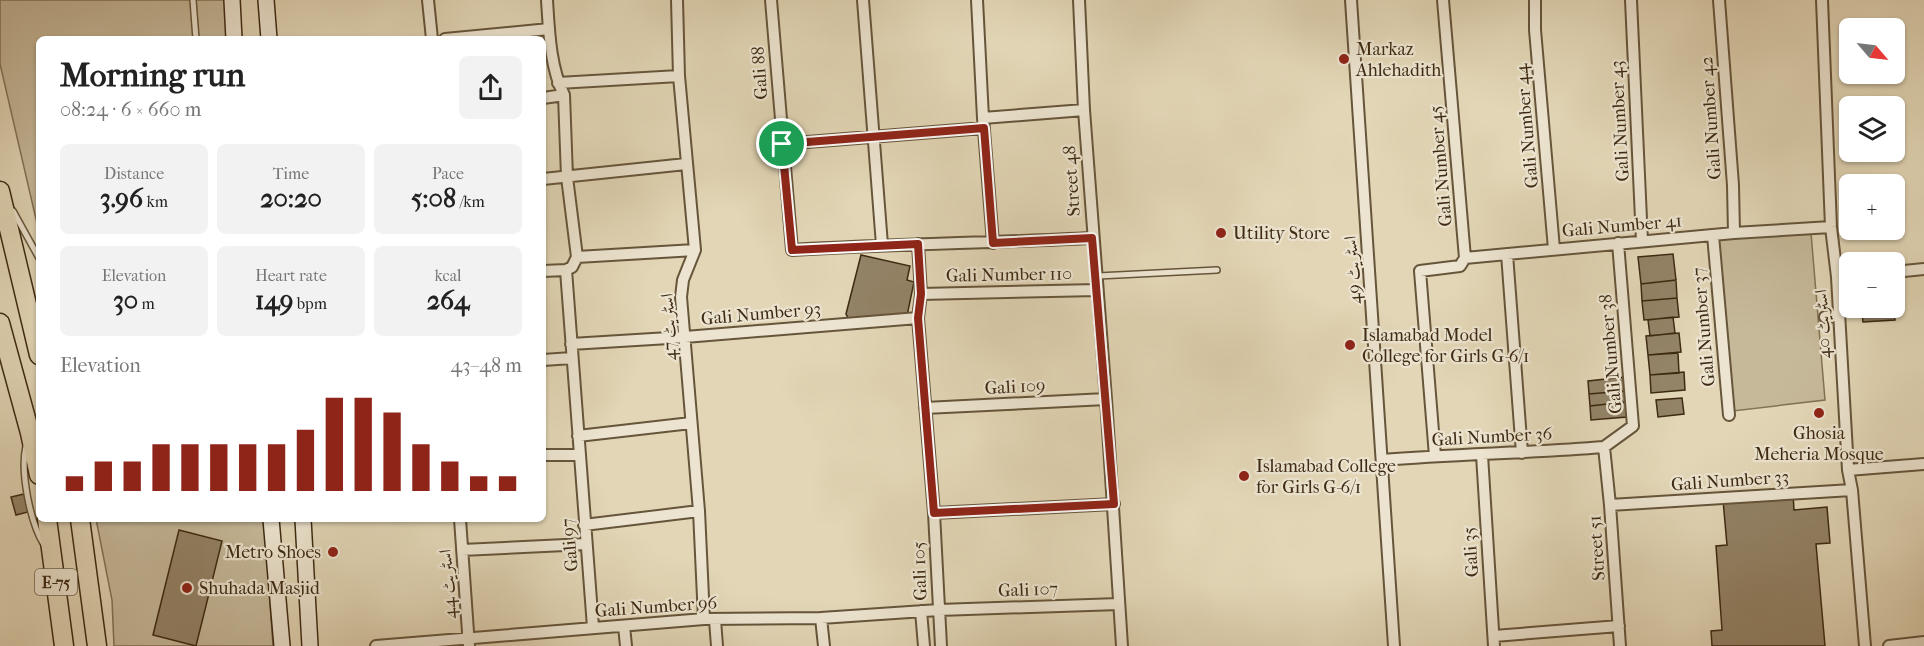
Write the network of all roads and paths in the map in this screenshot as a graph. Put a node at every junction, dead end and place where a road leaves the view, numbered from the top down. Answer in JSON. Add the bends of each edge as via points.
{"nodes":[{"id":1,"x":193,"y":0,"type":"edge"},
{"id":2,"x":231,"y":0,"type":"edge"},
{"id":3,"x":266,"y":0,"type":"edge"},
{"id":4,"x":428,"y":0,"type":"edge"},
{"id":5,"x":546,"y":0,"type":"edge"},
{"id":6,"x":676,"y":0,"type":"edge"},
{"id":7,"x":771,"y":0,"type":"edge"},
{"id":8,"x":864,"y":0,"type":"edge"},
{"id":9,"x":977,"y":0,"type":"edge"},
{"id":10,"x":1079,"y":0,"type":"edge"},
{"id":11,"x":1351,"y":0,"type":"edge"},
{"id":12,"x":1443,"y":0,"type":"edge"},
{"id":13,"x":1535,"y":0,"type":"edge"},
{"id":14,"x":1631,"y":0,"type":"edge"},
{"id":15,"x":1719,"y":0,"type":"edge"},
{"id":16,"x":1822,"y":0,"type":"edge"},
{"id":17,"x":549,"y":29,"type":"junction"},
{"id":18,"x":196,"y":36,"type":"edge"},
{"id":19,"x":234,"y":36,"type":"edge"},
{"id":20,"x":269,"y":36,"type":"edge"},
{"id":21,"x":432,"y":36,"type":"edge"},
{"id":22,"x":476,"y":36,"type":"edge"},
{"id":23,"x":679,"y":75,"type":"junction"},
{"id":24,"x":558,"y":83,"type":"junction"},
{"id":25,"x":564,"y":95,"type":"junction"},
{"id":26,"x":546,"y":98,"type":"edge"},
{"id":27,"x":1084,"y":110,"type":"junction"},
{"id":28,"x":983,"y":123,"type":"junction"},
{"id":29,"x":873,"y":136,"type":"junction"},
{"id":30,"x":782,"y":144,"type":"junction"},
{"id":31,"x":686,"y":164,"type":"junction"},
{"id":32,"x":567,"y":177,"type":"junction"},
{"id":33,"x":546,"y":179,"type":"edge"},
{"id":34,"x":0,"y":190,"type":"edge"},
{"id":35,"x":1832,"y":226,"type":"junction"},
{"id":36,"x":1734,"y":233,"type":"junction"},
{"id":37,"x":1713,"y":235,"type":"junction"},
{"id":38,"x":1092,"y":238,"type":"junction"},
{"id":39,"x":1642,"y":241,"type":"junction"},
{"id":40,"x":993,"y":243,"type":"junction"},
{"id":41,"x":1618,"y":243,"type":"junction"},
{"id":42,"x":918,"y":244,"type":"junction"},
{"id":43,"x":882,"y":245,"type":"junction"},
{"id":44,"x":1554,"y":249,"type":"junction"},
{"id":45,"x":695,"y":250,"type":"junction"},
{"id":46,"x":36,"y":253,"type":"edge"},
{"id":47,"x":1506,"y":254,"type":"junction"},
{"id":48,"x":577,"y":257,"type":"junction"},
{"id":49,"x":1465,"y":258,"type":"junction"},
{"id":50,"x":1924,"y":269,"type":"edge"},
{"id":51,"x":566,"y":270,"type":"junction"},
{"id":52,"x":1217,"y":270,"type":"dead end"},
{"id":53,"x":546,"y":271,"type":"edge"},
{"id":54,"x":1905,"y":271,"type":"edge"},
{"id":55,"x":1096,"y":276,"type":"junction"},
{"id":56,"x":1836,"y":277,"type":"junction"},
{"id":57,"x":1839,"y":277,"type":"edge"},
{"id":58,"x":1097,"y":290,"type":"junction"},
{"id":59,"x":921,"y":294,"type":"junction"},
{"id":60,"x":1839,"y":315,"type":"joint"},
{"id":61,"x":1825,"y":317,"type":"dead end"},
{"id":62,"x":918,"y":318,"type":"junction"},
{"id":63,"x":1839,"y":318,"type":"edge"},
{"id":64,"x":0,"y":323,"type":"edge"},
{"id":65,"x":685,"y":337,"type":"junction"},
{"id":66,"x":36,"y":342,"type":"edge"},
{"id":67,"x":571,"y":344,"type":"junction"},
{"id":68,"x":572,"y":358,"type":"junction"},
{"id":69,"x":546,"y":360,"type":"edge"},
{"id":70,"x":1106,"y":399,"type":"junction"},
{"id":71,"x":925,"y":408,"type":"junction"},
{"id":72,"x":1729,"y":415,"type":"dead end"},
{"id":73,"x":691,"y":423,"type":"junction"},
{"id":74,"x":30,"y":433,"type":"junction"},
{"id":75,"x":578,"y":436,"type":"junction"},
{"id":76,"x":1604,"y":447,"type":"junction"},
{"id":77,"x":1522,"y":453,"type":"junction"},
{"id":78,"x":546,"y":455,"type":"edge"},
{"id":79,"x":579,"y":455,"type":"junction"},
{"id":80,"x":1482,"y":455,"type":"junction"},
{"id":81,"x":1435,"y":456,"type":"junction"},
{"id":82,"x":1382,"y":460,"type":"junction"},
{"id":83,"x":36,"y":462,"type":"edge"},
{"id":84,"x":1924,"y":464,"type":"edge"},
{"id":85,"x":1848,"y":470,"type":"junction"},
{"id":86,"x":1852,"y":490,"type":"junction"},
{"id":87,"x":1114,"y":504,"type":"junction"},
{"id":88,"x":1610,"y":505,"type":"junction"},
{"id":89,"x":699,"y":512,"type":"junction"},
{"id":90,"x":934,"y":513,"type":"junction"},
{"id":91,"x":47,"y":522,"type":"edge"},
{"id":92,"x":81,"y":522,"type":"edge"},
{"id":93,"x":271,"y":522,"type":"edge"},
{"id":94,"x":303,"y":522,"type":"edge"},
{"id":95,"x":460,"y":522,"type":"edge"},
{"id":96,"x":584,"y":525,"type":"junction"},
{"id":97,"x":586,"y":544,"type":"junction"},
{"id":98,"x":462,"y":550,"type":"junction"},
{"id":99,"x":53,"y":562,"type":"junction"},
{"id":100,"x":1119,"y":604,"type":"junction"},
{"id":101,"x":939,"y":610,"type":"junction"},
{"id":102,"x":921,"y":611,"type":"junction"},
{"id":103,"x":821,"y":618,"type":"junction"},
{"id":104,"x":709,"y":619,"type":"junction"},
{"id":105,"x":624,"y":626,"type":"junction"},
{"id":106,"x":1619,"y":626,"type":"junction"},
{"id":107,"x":593,"y":627,"type":"junction"},
{"id":108,"x":539,"y":634,"type":"junction"},
{"id":109,"x":1494,"y":641,"type":"edge"},
{"id":110,"x":468,"y":642,"type":"edge"},
{"id":111,"x":1924,"y":642,"type":"edge"},
{"id":112,"x":64,"y":646,"type":"edge"},
{"id":113,"x":97,"y":646,"type":"edge"},
{"id":114,"x":282,"y":646,"type":"edge"},
{"id":115,"x":310,"y":646,"type":"edge"},
{"id":116,"x":376,"y":646,"type":"edge"},
{"id":117,"x":540,"y":646,"type":"edge"},
{"id":118,"x":626,"y":646,"type":"edge"},
{"id":119,"x":717,"y":646,"type":"edge"},
{"id":120,"x":824,"y":646,"type":"edge"},
{"id":121,"x":924,"y":646,"type":"edge"},
{"id":122,"x":941,"y":646,"type":"edge"},
{"id":123,"x":1122,"y":646,"type":"edge"},
{"id":124,"x":1394,"y":646,"type":"edge"},
{"id":125,"x":1620,"y":646,"type":"edge"},
{"id":126,"x":1865,"y":646,"type":"edge"},
{"id":127,"x":1889,"y":646,"type":"edge"}],
"edges":[{"from":1,"to":18,"type":"lane"},
{"from":2,"to":19,"type":"main road"},
{"from":3,"to":20,"type":"main road"},
{"from":4,"to":21,"type":"street"},
{"from":5,"to":17,"type":"street"},
{"from":6,"to":23,"type":"street","name":"اسٹریٹ 47"},
{"from":7,"to":30,"type":"street","name":"Gali 88"},
{"from":8,"to":29,"type":"street"},
{"from":9,"to":28,"type":"street"},
{"from":10,"to":27,"type":"street","name":"Street 48"},
{"from":11,"to":82,"type":"street","name":"اسٹریٹ 49"},
{"from":12,"to":49,"type":"street","name":"Gali Number 45"},
{"from":13,"to":44,"type":"street","name":"Gali Number 44"},
{"from":14,"to":39,"type":"street","name":"Gali Number 43"},
{"from":15,"to":36,"type":"street","name":"Gali Number 42"},
{"from":16,"to":35,"type":"street","name":"اسٹریٹ 40"},
{"from":17,"to":22,"type":"street"},
{"from":17,"to":24,"type":"street"},
{"from":23,"to":24,"type":"street"},
{"from":23,"to":31,"type":"street","name":"اسٹریٹ 47"},
{"from":24,"to":25,"type":"street"},
{"from":25,"to":26,"type":"street"},
{"from":25,"to":32,"type":"street"},
{"from":27,"to":28,"type":"street"},
{"from":27,"to":38,"type":"street","name":"Street 48"},
{"from":28,"to":29,"type":"street"},
{"from":28,"to":40,"type":"street"},
{"from":29,"to":30,"type":"street"},
{"from":29,"to":43,"type":"street"},
{"from":30,"to":43,"type":"street","name":"Gali 88","via":[[792,250]]},
{"from":31,"to":32,"type":"street"},
{"from":31,"to":45,"type":"street","name":"اسٹریٹ 47"},
{"from":32,"to":33,"type":"street"},
{"from":32,"to":48,"type":"street"},
{"from":34,"to":46,"type":"lane"},
{"from":34,"to":66,"type":"highway"},
{"from":35,"to":36,"type":"street","name":"Gali Number 41"},
{"from":35,"to":56,"type":"street","name":"اسٹریٹ 40"},
{"from":36,"to":37,"type":"street","name":"Gali Number 41"},
{"from":37,"to":39,"type":"street","name":"Gali Number 41"},
{"from":37,"to":72,"type":"street","name":"Gali Number 37"},
{"from":38,"to":40,"type":"street"},
{"from":38,"to":55,"type":"street","name":"Street 48"},
{"from":39,"to":41,"type":"street","name":"Gali Number 41"},
{"from":40,"to":42,"type":"street"},
{"from":41,"to":44,"type":"street","name":"Gali Number 41"},
{"from":41,"to":76,"type":"street","name":"Gali Number 38","via":[[1634,426]]},
{"from":42,"to":43,"type":"street"},
{"from":42,"to":59,"type":"street","name":"Gali 105"},
{"from":44,"to":47,"type":"street","name":"Gali Number 41"},
{"from":45,"to":48,"type":"street"},
{"from":45,"to":65,"type":"street","name":"اسٹریٹ 47","via":[[681,297]]},
{"from":47,"to":49,"type":"street","name":"Gali Number 41"},
{"from":47,"to":77,"type":"street"},
{"from":48,"to":51,"type":"street"},
{"from":49,"to":81,"type":"street","name":"Gali Number 41","via":[[1460,266],[1420,271]]},
{"from":50,"to":54,"type":"street"},
{"from":51,"to":53,"type":"street"},
{"from":51,"to":67,"type":"street","name":"Gali 97"},
{"from":52,"to":55,"type":"lane"},
{"from":55,"to":58,"type":"street","name":"Street 48"},
{"from":56,"to":57,"type":"street"},
{"from":56,"to":60,"type":"street","name":"اسٹریٹ 40"},
{"from":58,"to":59,"type":"street","name":"Gali Number 110"},
{"from":58,"to":70,"type":"street","name":"Street 48"},
{"from":59,"to":62,"type":"street","name":"Gali 105"},
{"from":60,"to":61,"type":"street"},
{"from":62,"to":65,"type":"street","name":"Gali Number 93"},
{"from":62,"to":71,"type":"street","name":"Gali 105"},
{"from":63,"to":85,"type":"street","name":"اسٹریٹ 40"},
{"from":64,"to":74,"type":"highway"},
{"from":65,"to":67,"type":"street","name":"Gali Number 93"},
{"from":65,"to":73,"type":"street","name":"اسٹریٹ 47"},
{"from":67,"to":68,"type":"street","name":"Gali 97"},
{"from":68,"to":69,"type":"street"},
{"from":68,"to":75,"type":"street","name":"Gali 97"},
{"from":70,"to":71,"type":"street","name":"Gali 109"},
{"from":70,"to":87,"type":"street","name":"Street 48"},
{"from":71,"to":90,"type":"street","name":"Gali 105"},
{"from":73,"to":75,"type":"street"},
{"from":73,"to":89,"type":"street","name":"اسٹریٹ 47"},
{"from":74,"to":83,"type":"highway"},
{"from":74,"to":99,"type":"lane","via":[[23,458],[24,472],[34,522]]},
{"from":75,"to":79,"type":"street","name":"Gali 97"},
{"from":76,"to":77,"type":"street","name":"Gali Number 36"},
{"from":76,"to":88,"type":"street","name":"Street 51"},
{"from":77,"to":80,"type":"street","name":"Gali Number 36"},
{"from":78,"to":79,"type":"street"},
{"from":79,"to":96,"type":"street","name":"Gali 97"},
{"from":80,"to":81,"type":"street","name":"Gali Number 36"},
{"from":80,"to":109,"type":"street","name":"Gali 35"},
{"from":81,"to":82,"type":"street","name":"Gali Number 36"},
{"from":82,"to":124,"type":"street","name":"اسٹریٹ 49"},
{"from":84,"to":85,"type":"street"},
{"from":85,"to":86,"type":"street","name":"اسٹریٹ 40"},
{"from":86,"to":88,"type":"street","name":"Gali Number 33"},
{"from":86,"to":126,"type":"street","name":"اسٹریٹ 40"},
{"from":87,"to":90,"type":"street"},
{"from":87,"to":100,"type":"street","name":"Street 48"},
{"from":88,"to":106,"type":"street","name":"Street 51"},
{"from":89,"to":96,"type":"street"},
{"from":89,"to":104,"type":"street","name":"اسٹریٹ 47"},
{"from":90,"to":101,"type":"street","name":"Gali 105"},
{"from":91,"to":99,"type":"highway","number":"E-75"},
{"from":92,"to":113,"type":"highway","number":"E-75"},
{"from":93,"to":114,"type":"main road"},
{"from":94,"to":115,"type":"main road"},
{"from":95,"to":98,"type":"street","name":"اسٹریٹ 44"},
{"from":96,"to":97,"type":"street","name":"Gali 97"},
{"from":97,"to":98,"type":"street"},
{"from":97,"to":107,"type":"street","name":"Gali 97"},
{"from":98,"to":110,"type":"street","name":"اسٹریٹ 44"},
{"from":99,"to":112,"type":"highway","number":"E-75"},
{"from":100,"to":101,"type":"street","name":"Gali 107"},
{"from":100,"to":123,"type":"street","name":"Street 48"},
{"from":101,"to":102,"type":"street","name":"Gali Number 96"},
{"from":101,"to":122,"type":"street","name":"Gali 105"},
{"from":102,"to":103,"type":"street","name":"Gali Number 96"},
{"from":102,"to":121,"type":"street"},
{"from":103,"to":104,"type":"street","name":"Gali Number 96"},
{"from":103,"to":120,"type":"street"},
{"from":104,"to":105,"type":"street","name":"Gali Number 96"},
{"from":104,"to":119,"type":"street","name":"اسٹریٹ 47"},
{"from":105,"to":107,"type":"street","name":"Gali Number 96"},
{"from":105,"to":118,"type":"street"},
{"from":106,"to":109,"type":"street"},
{"from":106,"to":125,"type":"street","name":"Street 51"},
{"from":107,"to":108,"type":"street","name":"Gali Number 96"},
{"from":108,"to":110,"type":"street","name":"Gali Number 96"},
{"from":108,"to":117,"type":"street"},
{"from":110,"to":116,"type":"street","name":"Gali Number 96"},
{"from":111,"to":127,"type":"street"}]}
